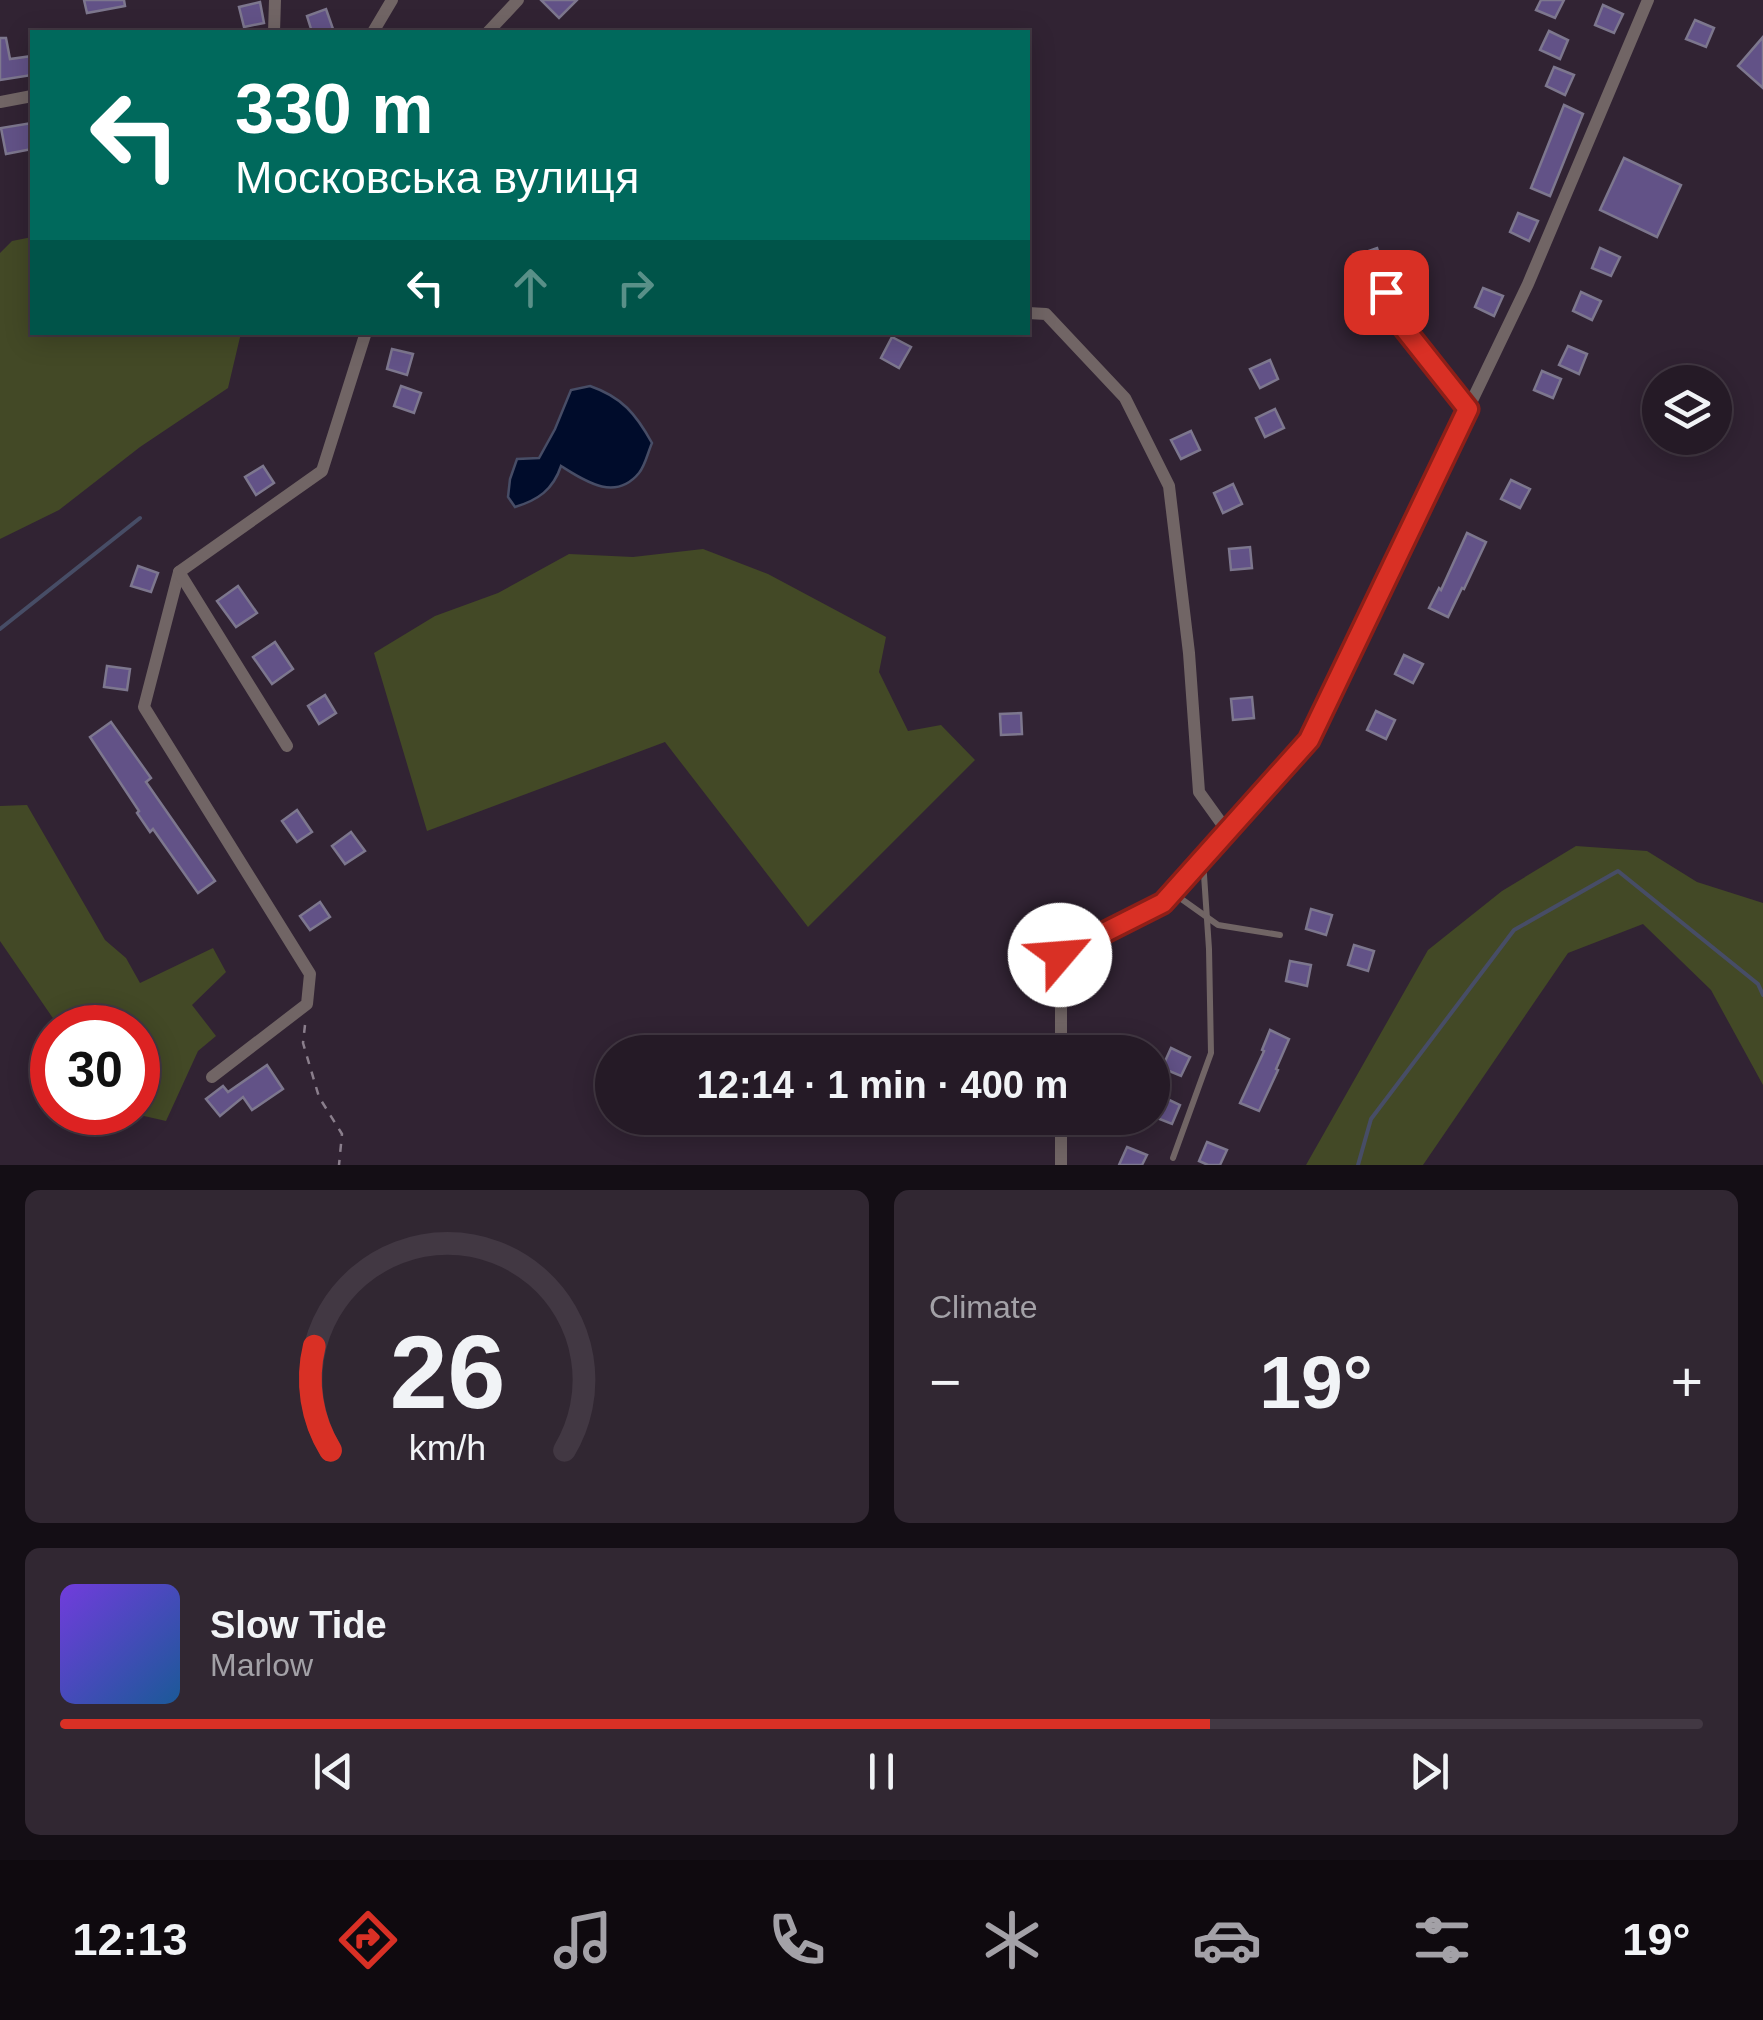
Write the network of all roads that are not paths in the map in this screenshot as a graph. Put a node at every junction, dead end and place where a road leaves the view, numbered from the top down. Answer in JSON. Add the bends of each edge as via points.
{"nodes":[{"id":1,"x":274,"y":0,"type":"edge"},
{"id":2,"x":392,"y":0,"type":"edge"},
{"id":3,"x":518,"y":0,"type":"edge"},
{"id":4,"x":1648,"y":0,"type":"edge"},
{"id":5,"x":274,"y":30,"type":"edge"},
{"id":6,"x":374,"y":30,"type":"edge"},
{"id":7,"x":490,"y":30,"type":"edge"},
{"id":8,"x":30,"y":96,"type":"edge"},
{"id":9,"x":0,"y":102,"type":"edge"},
{"id":10,"x":1386,"y":292,"type":"dead end"},
{"id":11,"x":1030,"y":313,"type":"edge"},
{"id":12,"x":365,"y":335,"type":"edge"},
{"id":13,"x":1468,"y":409,"type":"junction"},
{"id":14,"x":178,"y":572,"type":"junction"},
{"id":15,"x":288,"y":746,"type":"dead end"},
{"id":16,"x":1228,"y":831,"type":"junction"},
{"id":17,"x":1202,"y":859,"type":"junction"},
{"id":18,"x":1172,"y":892,"type":"junction"},
{"id":19,"x":1207,"y":917,"type":"junction"},
{"id":20,"x":1280,"y":936,"type":"dead end"},
{"id":21,"x":1061,"y":1035,"type":"edge"},
{"id":22,"x":212,"y":1077,"type":"dead end"},
{"id":23,"x":1061,"y":1135,"type":"edge"},
{"id":24,"x":1174,"y":1158,"type":"dead end"},
{"id":25,"x":1061,"y":1165,"type":"edge"}],
"edges":[{"from":1,"to":5,"type":"street"},
{"from":2,"to":6,"type":"street"},
{"from":3,"to":7,"type":"street"},
{"from":4,"to":13,"type":"street"},
{"from":8,"to":9,"type":"street"},
{"from":10,"to":13,"type":"street","via":[[1392,313]]},
{"from":11,"to":16,"type":"street","via":[[1046,314],[1126,398],[1169,486],[1198,792]]},
{"from":12,"to":14,"type":"street","via":[[322,471]]},
{"from":13,"to":16,"type":"street","via":[[1309,740]]},
{"from":14,"to":15,"type":"street"},
{"from":14,"to":22,"type":"street","via":[[144,707],[310,974],[307,1004]]},
{"from":16,"to":17,"type":"street"},
{"from":17,"to":18,"type":"street"},
{"from":17,"to":19,"type":"lane"},
{"from":18,"to":19,"type":"lane"},
{"from":18,"to":21,"type":"street","via":[[1163,903],[1060,955]]},
{"from":19,"to":20,"type":"lane"},
{"from":19,"to":24,"type":"lane","via":[[1211,1053]]},
{"from":23,"to":25,"type":"street"}]}
